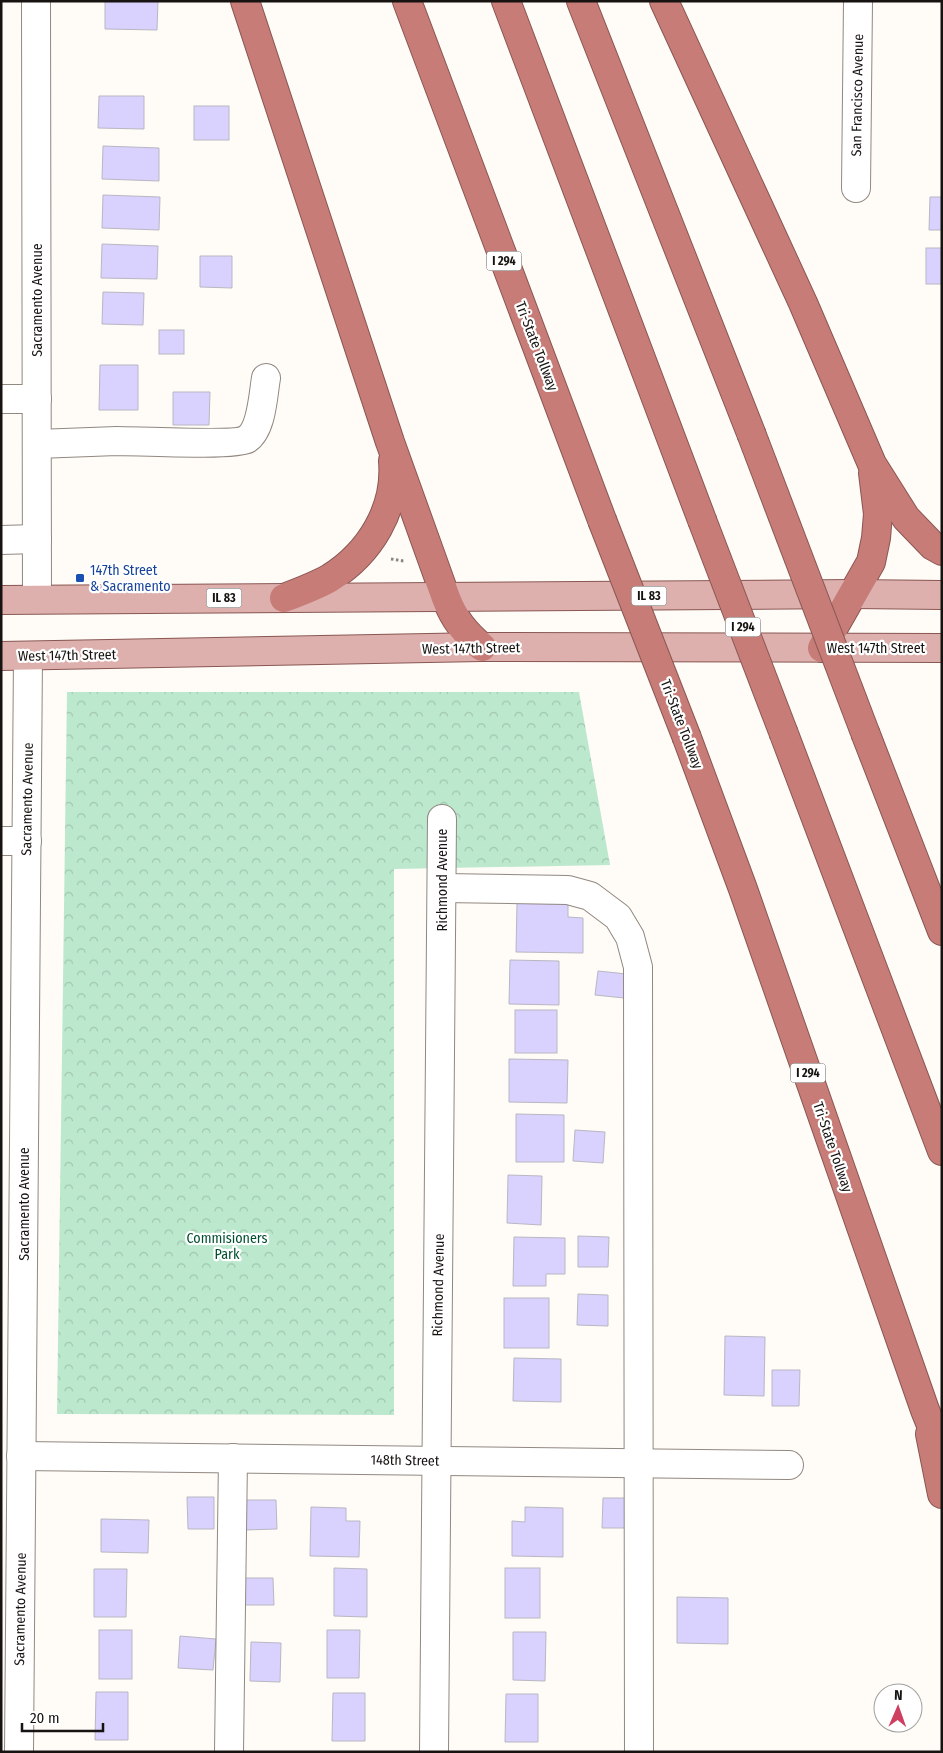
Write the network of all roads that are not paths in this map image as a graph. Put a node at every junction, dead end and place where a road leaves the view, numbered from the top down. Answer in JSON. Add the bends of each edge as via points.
{"nodes":[{"id":1,"x":36,"y":1,"type":"edge"},
{"id":2,"x":245,"y":1,"type":"edge"},
{"id":3,"x":407,"y":1,"type":"edge"},
{"id":4,"x":506,"y":1,"type":"edge"},
{"id":5,"x":581,"y":1,"type":"edge"},
{"id":6,"x":664,"y":1,"type":"edge"},
{"id":7,"x":858,"y":1,"type":"edge"},
{"id":8,"x":856,"y":188,"type":"dead end"},
{"id":9,"x":266,"y":378,"type":"dead end"},
{"id":10,"x":1,"y":399,"type":"edge"},
{"id":11,"x":37,"y":399,"type":"junction"},
{"id":12,"x":390,"y":442,"type":"junction"},
{"id":13,"x":37,"y":444,"type":"junction"},
{"id":14,"x":872,"y":464,"type":"junction"},
{"id":15,"x":37,"y":539,"type":"junction"},
{"id":16,"x":1,"y":540,"type":"edge"},
{"id":17,"x":942,"y":551,"type":"edge"},
{"id":18,"x":853,"y":594,"type":"junction"},
{"id":19,"x":942,"y":595,"type":"edge"},
{"id":20,"x":37,"y":598,"type":"junction"},
{"id":21,"x":284,"y":598,"type":"junction"},
{"id":22,"x":446,"y":598,"type":"junction"},
{"id":23,"x":1,"y":600,"type":"edge"},
{"id":24,"x":482,"y":647,"type":"junction"},
{"id":25,"x":822,"y":648,"type":"junction"},
{"id":26,"x":942,"y":648,"type":"edge"},
{"id":27,"x":1,"y":656,"type":"edge"},
{"id":28,"x":28,"y":656,"type":"junction"},
{"id":29,"x":442,"y":819,"type":"dead end"},
{"id":30,"x":14,"y":841,"type":"edge"},
{"id":31,"x":442,"y":888,"type":"junction"},
{"id":32,"x":942,"y":931,"type":"edge"},
{"id":33,"x":942,"y":1150,"type":"edge"},
{"id":34,"x":925,"y":1410,"type":"junction"},
{"id":35,"x":942,"y":1452,"type":"edge"},
{"id":36,"x":21,"y":1456,"type":"junction"},
{"id":37,"x":233,"y":1458,"type":"junction"},
{"id":38,"x":437,"y":1460,"type":"junction"},
{"id":39,"x":638,"y":1463,"type":"junction"},
{"id":40,"x":789,"y":1464,"type":"dead end"},
{"id":41,"x":942,"y":1494,"type":"edge"},
{"id":42,"x":19,"y":1752,"type":"edge"},
{"id":43,"x":229,"y":1752,"type":"edge"},
{"id":44,"x":434,"y":1752,"type":"edge"},
{"id":45,"x":639,"y":1752,"type":"edge"}],
"edges":[{"from":1,"to":11,"type":"street","name":"Sacramento Avenue"},
{"from":2,"to":12,"type":"highway"},
{"from":3,"to":34,"type":"highway","name":"Tri-State Tollway","number":"I 294","bridge":true,"via":[[743,889]]},
{"from":4,"to":33,"type":"highway","number":"I 294","bridge":true},
{"from":5,"to":32,"type":"highway","bridge":true},
{"from":6,"to":14,"type":"highway","via":[[803,303]]},
{"from":7,"to":8,"type":"street","name":"San Francisco Avenue"},
{"from":9,"to":13,"type":"street","via":[[260,414],[254,432],[246,440]]},
{"from":10,"to":11,"type":"street"},
{"from":11,"to":13,"type":"street","name":"Sacramento Avenue"},
{"from":12,"to":21,"type":"highway","via":[[394,469],[391,495],[372,538],[360,554],[340,571]]},
{"from":12,"to":22,"type":"highway"},
{"from":13,"to":15,"type":"street","name":"Sacramento Avenue"},
{"from":14,"to":17,"type":"highway","via":[[906,518]]},
{"from":14,"to":18,"type":"highway","via":[[877,502],[876,538],[871,562]]},
{"from":15,"to":16,"type":"street"},
{"from":15,"to":20,"type":"street","name":"Sacramento Avenue"},
{"from":18,"to":19,"type":"main road","number":"IL 83"},
{"from":18,"to":22,"type":"main road","number":"IL 83"},
{"from":18,"to":25,"type":"highway"},
{"from":20,"to":21,"type":"main road","number":"IL 83"},
{"from":20,"to":23,"type":"main road","number":"IL 83"},
{"from":21,"to":22,"type":"main road","number":"IL 83"},
{"from":22,"to":24,"type":"highway","via":[[460,626]]},
{"from":24,"to":25,"type":"main road","name":"West 147th Street"},
{"from":24,"to":28,"type":"main road","name":"West 147th Street"},
{"from":25,"to":26,"type":"main road","name":"West 147th Street"},
{"from":27,"to":28,"type":"main road","name":"West 147th Street"},
{"from":28,"to":30,"type":"street","name":"Sacramento Avenue"},
{"from":29,"to":31,"type":"street","name":"Richmond Avenue"},
{"from":30,"to":36,"type":"street","name":"Sacramento Avenue"},
{"from":31,"to":38,"type":"street","name":"Richmond Avenue"},
{"from":31,"to":39,"type":"street","via":[[568,890],[590,896],[618,917],[630,937],[638,967]]},
{"from":34,"to":35,"type":"highway","name":"Tri-State Tollway","number":"I 294"},
{"from":34,"to":41,"type":"highway"},
{"from":36,"to":37,"type":"street","name":"148th Street"},
{"from":36,"to":42,"type":"street","name":"Sacramento Avenue"},
{"from":37,"to":38,"type":"street","name":"148th Street"},
{"from":37,"to":43,"type":"street"},
{"from":38,"to":39,"type":"street","name":"148th Street"},
{"from":38,"to":44,"type":"street","name":"Richmond Avenue"},
{"from":39,"to":40,"type":"street","name":"148th Street"},
{"from":39,"to":45,"type":"street"}]}
